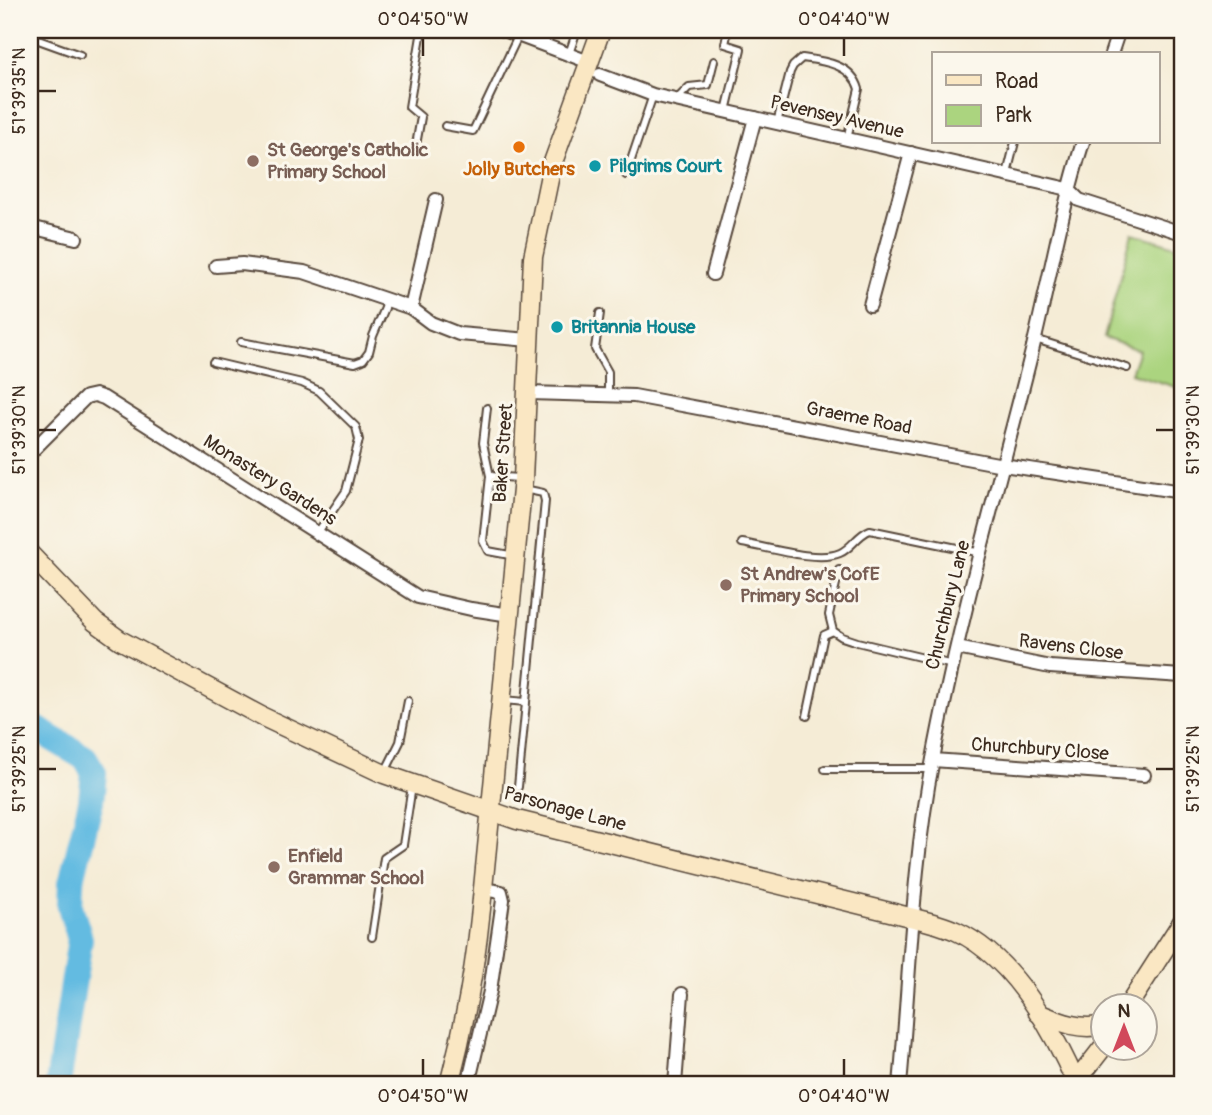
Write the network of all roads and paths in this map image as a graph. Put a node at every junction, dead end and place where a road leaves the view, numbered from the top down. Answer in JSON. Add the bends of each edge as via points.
{"nodes":[{"id":1,"x":422,"y":30,"type":"edge"},
{"id":2,"x":504,"y":30,"type":"edge"},
{"id":3,"x":577,"y":30,"type":"edge"},
{"id":4,"x":601,"y":30,"type":"edge"},
{"id":5,"x":728,"y":30,"type":"edge"},
{"id":6,"x":1119,"y":30,"type":"edge"},
{"id":7,"x":520,"y":33,"type":"edge"},
{"id":8,"x":30,"y":37,"type":"edge"},
{"id":9,"x":1112,"y":52,"type":"edge"},
{"id":10,"x":569,"y":54,"type":"junction"},
{"id":11,"x":80,"y":55,"type":"dead end"},
{"id":12,"x":715,"y":61,"type":"dead end"},
{"id":13,"x":595,"y":69,"type":"junction"},
{"id":14,"x":653,"y":95,"type":"junction"},
{"id":15,"x":676,"y":100,"type":"junction"},
{"id":16,"x":726,"y":111,"type":"junction"},
{"id":17,"x":755,"y":118,"type":"junction"},
{"id":18,"x":777,"y":123,"type":"junction"},
{"id":19,"x":444,"y":126,"type":"dead end"},
{"id":20,"x":848,"y":139,"type":"junction"},
{"id":21,"x":1014,"y":144,"type":"edge"},
{"id":22,"x":1082,"y":144,"type":"edge"},
{"id":23,"x":416,"y":145,"type":"dead end"},
{"id":24,"x":911,"y":153,"type":"junction"},
{"id":25,"x":1007,"y":174,"type":"junction"},
{"id":26,"x":626,"y":175,"type":"dead end"},
{"id":27,"x":1068,"y":189,"type":"junction"},
{"id":28,"x":436,"y":200,"type":"dead end"},
{"id":29,"x":30,"y":227,"type":"edge"},
{"id":30,"x":1182,"y":233,"type":"edge"},
{"id":31,"x":76,"y":238,"type":"dead end"},
{"id":32,"x":215,"y":266,"type":"dead end"},
{"id":33,"x":713,"y":274,"type":"dead end"},
{"id":34,"x":386,"y":299,"type":"junction"},
{"id":35,"x":870,"y":305,"type":"dead end"},
{"id":36,"x":411,"y":308,"type":"junction"},
{"id":37,"x":600,"y":313,"type":"dead end"},
{"id":38,"x":1035,"y":339,"type":"junction"},
{"id":39,"x":529,"y":340,"type":"junction"},
{"id":40,"x":241,"y":342,"type":"dead end"},
{"id":41,"x":213,"y":362,"type":"dead end"},
{"id":42,"x":1127,"y":368,"type":"dead end"},
{"id":43,"x":528,"y":393,"type":"junction"},
{"id":44,"x":608,"y":394,"type":"junction"},
{"id":45,"x":487,"y":408,"type":"dead end"},
{"id":46,"x":30,"y":453,"type":"edge"},
{"id":47,"x":1003,"y":465,"type":"junction"},
{"id":48,"x":490,"y":476,"type":"junction"},
{"id":49,"x":523,"y":484,"type":"junction"},
{"id":50,"x":1182,"y":492,"type":"edge"},
{"id":51,"x":317,"y":533,"type":"junction"},
{"id":52,"x":741,"y":542,"type":"dead end"},
{"id":53,"x":981,"y":553,"type":"junction"},
{"id":54,"x":30,"y":554,"type":"edge"},
{"id":55,"x":516,"y":556,"type":"junction"},
{"id":56,"x":839,"y":570,"type":"dead end"},
{"id":57,"x":510,"y":615,"type":"junction"},
{"id":58,"x":833,"y":631,"type":"junction"},
{"id":59,"x":957,"y":648,"type":"junction"},
{"id":60,"x":953,"y":665,"type":"junction"},
{"id":61,"x":1182,"y":676,"type":"edge"},
{"id":62,"x":501,"y":700,"type":"junction"},
{"id":63,"x":408,"y":701,"type":"dead end"},
{"id":64,"x":526,"y":702,"type":"junction"},
{"id":65,"x":807,"y":716,"type":"dead end"},
{"id":66,"x":932,"y":765,"type":"junction"},
{"id":67,"x":825,"y":769,"type":"dead end"},
{"id":68,"x":384,"y":774,"type":"junction"},
{"id":69,"x":1144,"y":775,"type":"dead end"},
{"id":70,"x":412,"y":784,"type":"junction"},
{"id":71,"x":518,"y":787,"type":"dead end"},
{"id":72,"x":490,"y":811,"type":"junction"},
{"id":73,"x":914,"y":918,"type":"junction"},
{"id":74,"x":1182,"y":922,"type":"edge"},
{"id":75,"x":372,"y":937,"type":"dead end"},
{"id":76,"x":1137,"y":992,"type":"edge"},
{"id":77,"x":682,"y":994,"type":"dead end"},
{"id":78,"x":1038,"y":1013,"type":"junction"},
{"id":79,"x":1090,"y":1028,"type":"edge"},
{"id":80,"x":472,"y":1030,"type":"junction"},
{"id":81,"x":1093,"y":1062,"type":"edge"},
{"id":82,"x":1077,"y":1084,"type":"edge"},
{"id":83,"x":449,"y":1085,"type":"edge"},
{"id":84,"x":468,"y":1085,"type":"edge"},
{"id":85,"x":675,"y":1085,"type":"edge"},
{"id":86,"x":900,"y":1085,"type":"edge"}],
"edges":[{"from":1,"to":23,"type":"lane","via":[[409,107],[421,117]]},
{"from":2,"to":7,"type":"street","name":"Pevensey Avenue"},
{"from":3,"to":10,"type":"lane"},
{"from":4,"to":13,"type":"street","name":"Baker Street"},
{"from":5,"to":16,"type":"lane","via":[[725,44],[741,48]]},
{"from":6,"to":9,"type":"street"},
{"from":7,"to":10,"type":"street","name":"Pevensey Avenue"},
{"from":7,"to":19,"type":"lane","via":[[473,131]]},
{"from":8,"to":11,"type":"lane"},
{"from":10,"to":13,"type":"street","name":"Pevensey Avenue"},
{"from":12,"to":15,"type":"lane","via":[[708,85],[689,87]]},
{"from":13,"to":14,"type":"street","name":"Pevensey Avenue"},
{"from":13,"to":39,"type":"street","name":"Baker Street","via":[[552,165],[530,294]]},
{"from":14,"to":15,"type":"street","name":"Pevensey Avenue"},
{"from":14,"to":26,"type":"lane"},
{"from":15,"to":16,"type":"street","name":"Pevensey Avenue"},
{"from":16,"to":17,"type":"street","name":"Pevensey Avenue"},
{"from":17,"to":18,"type":"street","name":"Pevensey Avenue"},
{"from":17,"to":33,"type":"street"},
{"from":18,"to":20,"type":"street","name":"Pevensey Avenue"},
{"from":18,"to":20,"type":"lane","via":[[793,66],[802,58],[822,61],[849,72],[857,81]]},
{"from":20,"to":24,"type":"street","name":"Pevensey Avenue"},
{"from":21,"to":25,"type":"lane"},
{"from":22,"to":27,"type":"street","name":"Churchbury Lane"},
{"from":24,"to":25,"type":"street","name":"Pevensey Avenue"},
{"from":24,"to":35,"type":"street"},
{"from":25,"to":27,"type":"street","name":"Pevensey Avenue"},
{"from":27,"to":30,"type":"street","name":"Pevensey Avenue","via":[[1079,200]]},
{"from":27,"to":38,"type":"street","name":"Churchbury Lane"},
{"from":28,"to":36,"type":"street"},
{"from":29,"to":31,"type":"street"},
{"from":32,"to":34,"type":"street","via":[[242,264],[304,272]]},
{"from":34,"to":36,"type":"street"},
{"from":34,"to":40,"type":"lane","via":[[369,352],[355,363]]},
{"from":36,"to":39,"type":"street","via":[[431,323],[459,334]]},
{"from":37,"to":44,"type":"lane","via":[[596,349],[608,372]]},
{"from":38,"to":42,"type":"lane"},
{"from":38,"to":47,"type":"street","name":"Churchbury Lane"},
{"from":39,"to":43,"type":"street","name":"Baker Street"},
{"from":41,"to":51,"type":"lane","via":[[302,383],[319,391],[356,427],[359,440],[346,491]]},
{"from":43,"to":44,"type":"street","name":"Graeme Road"},
{"from":43,"to":49,"type":"street","name":"Baker Street"},
{"from":44,"to":47,"type":"street","name":"Graeme Road"},
{"from":45,"to":48,"type":"lane","via":[[483,443]]},
{"from":46,"to":51,"type":"street","name":"Monastery Gardens","via":[[86,397],[95,395]]},
{"from":47,"to":50,"type":"street","name":"Graeme Road"},
{"from":47,"to":53,"type":"street","name":"Churchbury Lane"},
{"from":48,"to":49,"type":"lane"},
{"from":48,"to":55,"type":"lane","via":[[483,541],[496,554]]},
{"from":49,"to":55,"type":"street","name":"Baker Street"},
{"from":49,"to":64,"type":"lane","via":[[543,493],[545,501]]},
{"from":51,"to":57,"type":"street","name":"Monastery Gardens","via":[[418,597]]},
{"from":52,"to":53,"type":"lane","via":[[833,556],[870,530]]},
{"from":53,"to":59,"type":"street","name":"Churchbury Lane"},
{"from":54,"to":68,"type":"street","name":"Parsonage Lane","via":[[95,622],[120,640],[261,716]]},
{"from":55,"to":57,"type":"street","name":"Baker Street"},
{"from":56,"to":58,"type":"lane","via":[[829,615]]},
{"from":57,"to":62,"type":"street","name":"Baker Street"},
{"from":58,"to":60,"type":"lane","via":[[842,638]]},
{"from":58,"to":65,"type":"lane","via":[[824,635]]},
{"from":59,"to":60,"type":"street","name":"Churchbury Lane"},
{"from":59,"to":61,"type":"street","name":"Ravens Close","via":[[1049,667]]},
{"from":60,"to":66,"type":"street","name":"Churchbury Lane"},
{"from":62,"to":64,"type":"lane"},
{"from":62,"to":72,"type":"street","name":"Baker Street"},
{"from":63,"to":68,"type":"lane","via":[[400,742]]},
{"from":64,"to":71,"type":"lane"},
{"from":66,"to":67,"type":"lane"},
{"from":66,"to":69,"type":"street","name":"Churchbury Close"},
{"from":66,"to":73,"type":"street","name":"Churchbury Lane"},
{"from":68,"to":70,"type":"street","name":"Parsonage Lane"},
{"from":70,"to":72,"type":"street","name":"Parsonage Lane"},
{"from":70,"to":75,"type":"lane","via":[[403,845],[384,858]]},
{"from":72,"to":73,"type":"street","name":"Parsonage Lane"},
{"from":72,"to":80,"type":"street","name":"Baker Street"},
{"from":73,"to":78,"type":"street","name":"Parsonage Lane","via":[[974,941],[1008,970]]},
{"from":73,"to":86,"type":"street","name":"Churchbury Lane"},
{"from":74,"to":76,"type":"street"},
{"from":77,"to":85,"type":"street"},
{"from":78,"to":79,"type":"street"},
{"from":78,"to":82,"type":"street","name":"Parsonage Lane"},
{"from":80,"to":83,"type":"street","name":"Baker Street"},
{"from":80,"to":84,"type":"street","name":"Baker Street"},
{"from":81,"to":82,"type":"street"}]}
